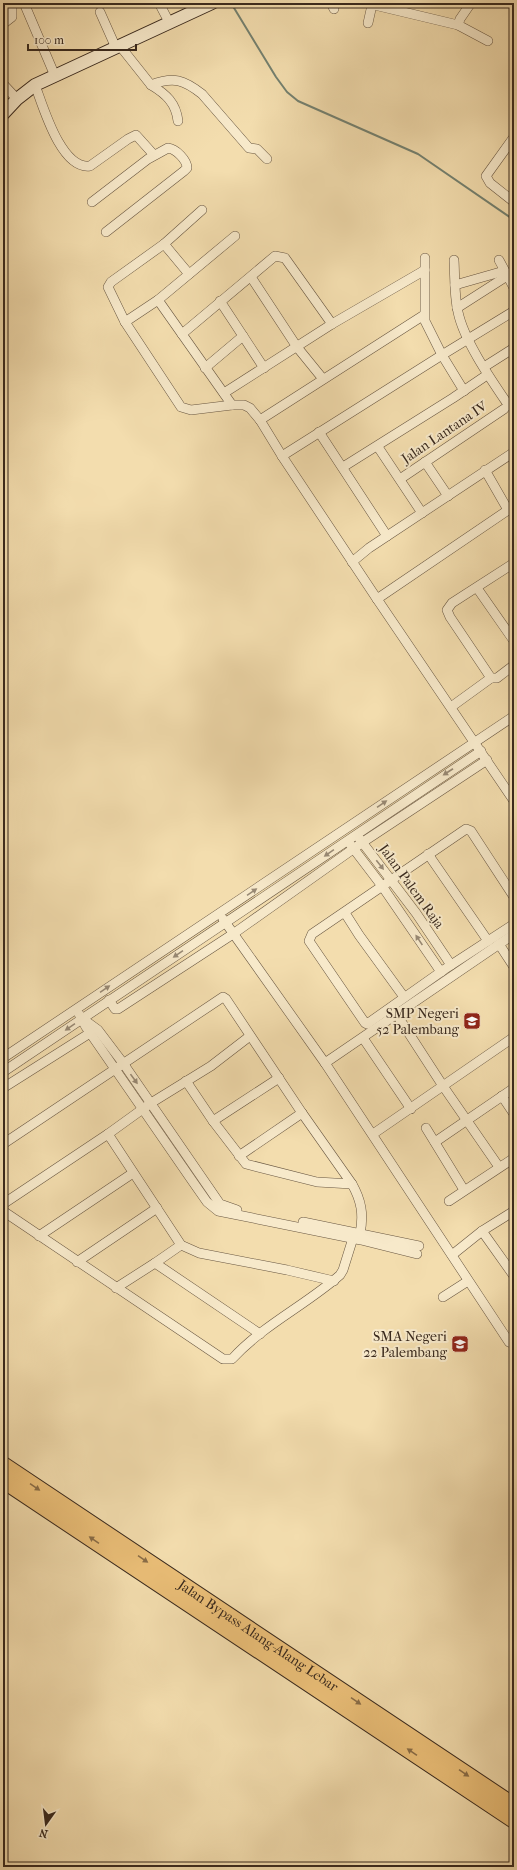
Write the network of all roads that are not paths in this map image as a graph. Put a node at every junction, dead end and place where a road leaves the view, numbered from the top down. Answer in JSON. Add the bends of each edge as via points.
{"nodes":[{"id":1,"x":12,"y":3,"type":"edge"},
{"id":2,"x":24,"y":3,"type":"edge"},
{"id":3,"x":159,"y":3,"type":"edge"},
{"id":4,"x":212,"y":3,"type":"edge"},
{"id":5,"x":471,"y":3,"type":"edge"},
{"id":6,"x":369,"y":4,"type":"edge"},
{"id":7,"x":100,"y":12,"type":"dead end"},
{"id":8,"x":169,"y":22,"type":"junction"},
{"id":9,"x":368,"y":23,"type":"dead end"},
{"id":10,"x":3,"y":24,"type":"edge"},
{"id":11,"x":458,"y":26,"type":"junction"},
{"id":12,"x":488,"y":40,"type":"dead end"},
{"id":13,"x":118,"y":47,"type":"junction"},
{"id":14,"x":55,"y":76,"type":"junction"},
{"id":15,"x":3,"y":84,"type":"edge"},
{"id":16,"x":151,"y":84,"type":"junction"},
{"id":17,"x":36,"y":85,"type":"junction"},
{"id":18,"x":17,"y":99,"type":"junction"},
{"id":19,"x":3,"y":114,"type":"edge"},
{"id":20,"x":178,"y":121,"type":"dead end"},
{"id":21,"x":514,"y":137,"type":"edge"},
{"id":22,"x":154,"y":155,"type":"junction"},
{"id":23,"x":267,"y":159,"type":"dead end"},
{"id":24,"x":92,"y":202,"type":"dead end"},
{"id":25,"x":514,"y":202,"type":"edge"},
{"id":26,"x":202,"y":210,"type":"dead end"},
{"id":27,"x":106,"y":232,"type":"dead end"},
{"id":28,"x":235,"y":236,"type":"dead end"},
{"id":29,"x":164,"y":244,"type":"junction"},
{"id":30,"x":425,"y":258,"type":"dead end"},
{"id":31,"x":454,"y":260,"type":"dead end"},
{"id":32,"x":499,"y":260,"type":"dead end"},
{"id":33,"x":425,"y":270,"type":"junction"},
{"id":34,"x":189,"y":274,"type":"junction"},
{"id":35,"x":506,"y":274,"type":"junction"},
{"id":36,"x":251,"y":277,"type":"junction"},
{"id":37,"x":455,"y":285,"type":"junction"},
{"id":38,"x":514,"y":288,"type":"edge"},
{"id":39,"x":158,"y":300,"type":"junction"},
{"id":40,"x":220,"y":301,"type":"junction"},
{"id":41,"x":457,"y":308,"type":"junction"},
{"id":42,"x":514,"y":311,"type":"edge"},
{"id":43,"x":424,"y":315,"type":"junction"},
{"id":44,"x":125,"y":322,"type":"junction"},
{"id":45,"x":332,"y":324,"type":"junction"},
{"id":46,"x":182,"y":334,"type":"junction"},
{"id":47,"x":243,"y":336,"type":"junction"},
{"id":48,"x":469,"y":339,"type":"junction"},
{"id":49,"x":297,"y":347,"type":"junction"},
{"id":50,"x":513,"y":350,"type":"edge"},
{"id":51,"x":442,"y":355,"type":"junction"},
{"id":52,"x":484,"y":367,"type":"junction"},
{"id":53,"x":205,"y":368,"type":"junction"},
{"id":54,"x":264,"y":368,"type":"junction"},
{"id":55,"x":484,"y":377,"type":"dead end"},
{"id":56,"x":323,"y":379,"type":"junction"},
{"id":57,"x":464,"y":391,"type":"junction"},
{"id":58,"x":224,"y":393,"type":"junction"},
{"id":59,"x":514,"y":402,"type":"edge"},
{"id":60,"x":232,"y":405,"type":"junction"},
{"id":61,"x":504,"y":409,"type":"dead end"},
{"id":62,"x":260,"y":420,"type":"junction"},
{"id":63,"x":319,"y":432,"type":"junction"},
{"id":64,"x":378,"y":447,"type":"junction"},
{"id":65,"x":514,"y":452,"type":"edge"},
{"id":66,"x":282,"y":456,"type":"junction"},
{"id":67,"x":425,"y":462,"type":"junction"},
{"id":68,"x":344,"y":467,"type":"junction"},
{"id":69,"x":485,"y":470,"type":"junction"},
{"id":70,"x":400,"y":479,"type":"junction"},
{"id":71,"x":448,"y":496,"type":"junction"},
{"id":72,"x":511,"y":508,"type":"edge"},
{"id":73,"x":422,"y":513,"type":"junction"},
{"id":74,"x":387,"y":536,"type":"junction"},
{"id":75,"x":352,"y":562,"type":"junction"},
{"id":76,"x":513,"y":566,"type":"edge"},
{"id":77,"x":477,"y":588,"type":"junction"},
{"id":78,"x":376,"y":599,"type":"junction"},
{"id":79,"x":514,"y":641,"type":"edge"},
{"id":80,"x":514,"y":665,"type":"edge"},
{"id":81,"x":491,"y":678,"type":"junction"},
{"id":82,"x":451,"y":707,"type":"junction"},
{"id":83,"x":513,"y":720,"type":"edge"},
{"id":84,"x":475,"y":742,"type":"junction"},
{"id":85,"x":481,"y":751,"type":"junction"},
{"id":86,"x":487,"y":760,"type":"junction"},
{"id":87,"x":514,"y":801,"type":"edge"},
{"id":88,"x":349,"y":825,"type":"junction"},
{"id":89,"x":340,"y":832,"type":"junction"},
{"id":90,"x":356,"y":834,"type":"junction"},
{"id":91,"x":347,"y":840,"type":"junction"},
{"id":92,"x":362,"y":842,"type":"junction"},
{"id":93,"x":353,"y":849,"type":"junction"},
{"id":94,"x":428,"y":854,"type":"junction"},
{"id":95,"x":392,"y":880,"type":"junction"},
{"id":96,"x":382,"y":886,"type":"junction"},
{"id":97,"x":514,"y":897,"type":"edge"},
{"id":98,"x":219,"y":913,"type":"junction"},
{"id":99,"x":345,"y":913,"type":"junction"},
{"id":100,"x":226,"y":924,"type":"junction"},
{"id":101,"x":514,"y":924,"type":"edge"},
{"id":102,"x":233,"y":934,"type":"junction"},
{"id":103,"x":514,"y":934,"type":"edge"},
{"id":104,"x":488,"y":941,"type":"junction"},
{"id":105,"x":499,"y":944,"type":"junction"},
{"id":106,"x":451,"y":965,"type":"junction"},
{"id":107,"x":514,"y":967,"type":"edge"},
{"id":108,"x":441,"y":972,"type":"junction"},
{"id":109,"x":404,"y":997,"type":"junction"},
{"id":110,"x":109,"y":1000,"type":"junction"},
{"id":111,"x":75,"y":1009,"type":"junction"},
{"id":112,"x":397,"y":1015,"type":"junction"},
{"id":113,"x":82,"y":1018,"type":"junction"},
{"id":114,"x":90,"y":1033,"type":"junction"},
{"id":115,"x":250,"y":1036,"type":"junction"},
{"id":116,"x":514,"y":1037,"type":"edge"},
{"id":117,"x":363,"y":1038,"type":"junction"},
{"id":118,"x":3,"y":1058,"type":"edge"},
{"id":119,"x":326,"y":1063,"type":"junction"},
{"id":120,"x":119,"y":1066,"type":"junction"},
{"id":121,"x":3,"y":1072,"type":"edge"},
{"id":122,"x":279,"y":1078,"type":"junction"},
{"id":123,"x":186,"y":1081,"type":"junction"},
{"id":124,"x":443,"y":1086,"type":"junction"},
{"id":125,"x":3,"y":1088,"type":"edge"},
{"id":126,"x":514,"y":1088,"type":"edge"},
{"id":127,"x":502,"y":1096,"type":"junction"},
{"id":128,"x":151,"y":1102,"type":"junction"},
{"id":129,"x":143,"y":1108,"type":"junction"},
{"id":130,"x":411,"y":1109,"type":"junction"},
{"id":131,"x":302,"y":1113,"type":"junction"},
{"id":132,"x":514,"y":1114,"type":"edge"},
{"id":133,"x":213,"y":1120,"type":"junction"},
{"id":134,"x":467,"y":1120,"type":"junction"},
{"id":135,"x":426,"y":1128,"type":"dead end"},
{"id":136,"x":108,"y":1134,"type":"junction"},
{"id":137,"x":373,"y":1134,"type":"junction"},
{"id":138,"x":435,"y":1142,"type":"junction"},
{"id":139,"x":3,"y":1144,"type":"edge"},
{"id":140,"x":239,"y":1156,"type":"junction"},
{"id":141,"x":514,"y":1158,"type":"edge"},
{"id":142,"x":499,"y":1167,"type":"junction"},
{"id":143,"x":133,"y":1173,"type":"junction"},
{"id":144,"x":352,"y":1184,"type":"junction"},
{"id":145,"x":464,"y":1190,"type":"junction"},
{"id":146,"x":210,"y":1198,"type":"junction"},
{"id":147,"x":449,"y":1201,"type":"dead end"},
{"id":148,"x":3,"y":1204,"type":"edge"},
{"id":149,"x":157,"y":1208,"type":"junction"},
{"id":150,"x":3,"y":1211,"type":"edge"},
{"id":151,"x":514,"y":1211,"type":"edge"},
{"id":152,"x":482,"y":1231,"type":"junction"},
{"id":153,"x":39,"y":1236,"type":"junction"},
{"id":154,"x":356,"y":1236,"type":"junction"},
{"id":155,"x":181,"y":1245,"type":"junction"},
{"id":156,"x":418,"y":1250,"type":"dead end"},
{"id":157,"x":452,"y":1255,"type":"junction"},
{"id":158,"x":77,"y":1262,"type":"junction"},
{"id":159,"x":155,"y":1263,"type":"junction"},
{"id":160,"x":510,"y":1263,"type":"edge"},
{"id":161,"x":514,"y":1276,"type":"edge"},
{"id":162,"x":334,"y":1281,"type":"junction"},
{"id":163,"x":468,"y":1281,"type":"junction"},
{"id":164,"x":116,"y":1288,"type":"junction"},
{"id":165,"x":443,"y":1297,"type":"dead end"},
{"id":166,"x":260,"y":1334,"type":"junction"},
{"id":167,"x":514,"y":1344,"type":"edge"},
{"id":168,"x":3,"y":1465,"type":"edge"},
{"id":169,"x":3,"y":1480,"type":"edge"},
{"id":170,"x":120,"y":1550,"type":"junction"},
{"id":171,"x":514,"y":1806,"type":"edge"},
{"id":172,"x":514,"y":1820,"type":"edge"}],
"edges":[{"from":1,"to":10,"type":"street","via":[[12,17]]},
{"from":2,"to":14,"type":"street"},
{"from":3,"to":8,"type":"street"},
{"from":4,"to":8,"type":"street"},
{"from":5,"to":11,"type":"street"},
{"from":6,"to":9,"type":"street"},
{"from":6,"to":11,"type":"street"},
{"from":7,"to":13,"type":"street"},
{"from":8,"to":13,"type":"street"},
{"from":11,"to":12,"type":"street"},
{"from":13,"to":14,"type":"street"},
{"from":13,"to":16,"type":"street"},
{"from":14,"to":17,"type":"street"},
{"from":15,"to":18,"type":"street"},
{"from":16,"to":20,"type":"street","via":[[172,103]]},
{"from":16,"to":23,"type":"street","via":[[162,80],[174,80],[194,88],[249,148],[257,149]]},
{"from":17,"to":18,"type":"street"},
{"from":17,"to":22,"type":"street","via":[[63,152],[79,165],[90,166],[133,136],[139,137]]},
{"from":18,"to":19,"type":"street"},
{"from":21,"to":25,"type":"street","via":[[486,176],[490,183]]},
{"from":22,"to":24,"type":"street"},
{"from":22,"to":27,"type":"street","via":[[171,148],[184,160],[187,168]]},
{"from":26,"to":29,"type":"street"},
{"from":28,"to":34,"type":"street"},
{"from":29,"to":34,"type":"street"},
{"from":29,"to":44,"type":"street","via":[[108,285],[108,291]]},
{"from":30,"to":33,"type":"street"},
{"from":31,"to":37,"type":"street"},
{"from":32,"to":35,"type":"street"},
{"from":33,"to":43,"type":"street"},
{"from":33,"to":45,"type":"street"},
{"from":34,"to":39,"type":"street"},
{"from":35,"to":37,"type":"street"},
{"from":35,"to":38,"type":"street"},
{"from":35,"to":41,"type":"street"},
{"from":36,"to":40,"type":"street"},
{"from":36,"to":45,"type":"street","via":[[275,256],[284,258]]},
{"from":36,"to":49,"type":"street"},
{"from":37,"to":41,"type":"street"},
{"from":39,"to":44,"type":"street"},
{"from":39,"to":46,"type":"street"},
{"from":40,"to":46,"type":"street"},
{"from":40,"to":47,"type":"street"},
{"from":41,"to":48,"type":"street"},
{"from":42,"to":48,"type":"street"},
{"from":43,"to":51,"type":"street"},
{"from":43,"to":56,"type":"street"},
{"from":44,"to":60,"type":"street","via":[[181,407],[191,410]]},
{"from":45,"to":49,"type":"street"},
{"from":46,"to":53,"type":"street"},
{"from":47,"to":53,"type":"street"},
{"from":47,"to":54,"type":"street"},
{"from":48,"to":51,"type":"street"},
{"from":48,"to":52,"type":"street"},
{"from":49,"to":54,"type":"street"},
{"from":49,"to":56,"type":"street"},
{"from":50,"to":52,"type":"street"},
{"from":51,"to":57,"type":"street"},
{"from":51,"to":63,"type":"street"},
{"from":52,"to":59,"type":"street","via":[[509,406]]},
{"from":53,"to":58,"type":"street"},
{"from":54,"to":58,"type":"street"},
{"from":55,"to":57,"type":"street"},
{"from":56,"to":62,"type":"street"},
{"from":57,"to":64,"type":"street"},
{"from":58,"to":60,"type":"street"},
{"from":60,"to":62,"type":"street","via":[[250,408]]},
{"from":61,"to":67,"type":"street","name":"Jalan Lantana IV"},
{"from":62,"to":66,"type":"street"},
{"from":63,"to":66,"type":"street"},
{"from":63,"to":68,"type":"street"},
{"from":64,"to":68,"type":"street"},
{"from":64,"to":70,"type":"street"},
{"from":65,"to":69,"type":"street"},
{"from":66,"to":75,"type":"street"},
{"from":67,"to":70,"type":"street","name":"Jalan Lantana IV"},
{"from":67,"to":71,"type":"street"},
{"from":68,"to":74,"type":"street"},
{"from":69,"to":71,"type":"street"},
{"from":69,"to":72,"type":"street"},
{"from":70,"to":73,"type":"street"},
{"from":71,"to":73,"type":"street"},
{"from":72,"to":78,"type":"street"},
{"from":73,"to":74,"type":"street"},
{"from":74,"to":75,"type":"street"},
{"from":75,"to":78,"type":"street"},
{"from":76,"to":77,"type":"street"},
{"from":77,"to":79,"type":"street"},
{"from":77,"to":81,"type":"street","via":[[447,610]]},
{"from":78,"to":82,"type":"street"},
{"from":80,"to":81,"type":"street","via":[[497,678]]},
{"from":81,"to":82,"type":"street"},
{"from":82,"to":84,"type":"street"},
{"from":83,"to":84,"type":"street"},
{"from":84,"to":85,"type":"street"},
{"from":88,"to":84,"type":"street","one_way":true},
{"from":85,"to":86,"type":"street"},
{"from":85,"to":90,"type":"street","one_way":true},
{"from":86,"to":87,"type":"street"},
{"from":86,"to":92,"type":"street"},
{"from":88,"to":89,"type":"street"},
{"from":88,"to":90,"type":"street","name":"Jalan Palem Raja"},
{"from":89,"to":91,"type":"street","name":"Jalan Palem Raja"},
{"from":98,"to":89,"type":"street","one_way":true},
{"from":90,"to":91,"type":"street"},
{"from":90,"to":92,"type":"street","name":"Jalan Palem Raja"},
{"from":91,"to":93,"type":"street","name":"Jalan Palem Raja"},
{"from":91,"to":100,"type":"street","one_way":true},
{"from":92,"to":93,"type":"street"},
{"from":92,"to":95,"type":"street","name":"Jalan Palem Raja","one_way":true},
{"from":93,"to":96,"type":"street","name":"Jalan Palem Raja"},
{"from":93,"to":102,"type":"street"},
{"from":94,"to":95,"type":"street"},
{"from":94,"to":97,"type":"street","via":[[469,829]]},
{"from":94,"to":104,"type":"street"},
{"from":95,"to":96,"type":"street"},
{"from":95,"to":106,"type":"street","name":"Jalan Palem Raja"},
{"from":96,"to":99,"type":"street"},
{"from":108,"to":96,"type":"street","name":"Jalan Palem Raja","one_way":true},
{"from":98,"to":100,"type":"street"},
{"from":111,"to":98,"type":"street","one_way":true},
{"from":99,"to":109,"type":"street"},
{"from":99,"to":109,"type":"street","via":[[312,934],[310,944],[364,1023],[370,1023]]},
{"from":100,"to":102,"type":"street"},
{"from":100,"to":110,"type":"street","one_way":true},
{"from":101,"to":104,"type":"street"},
{"from":102,"to":110,"type":"street","via":[[118,1009],[115,1009]]},
{"from":102,"to":119,"type":"street"},
{"from":103,"to":105,"type":"street"},
{"from":104,"to":106,"type":"street"},
{"from":105,"to":107,"type":"street"},
{"from":105,"to":112,"type":"street"},
{"from":106,"to":108,"type":"street"},
{"from":108,"to":109,"type":"street"},
{"from":110,"to":113,"type":"street"},
{"from":111,"to":113,"type":"street"},
{"from":111,"to":118,"type":"street"},
{"from":112,"to":117,"type":"street"},
{"from":112,"to":124,"type":"street"},
{"from":113,"to":114,"type":"street"},
{"from":113,"to":120,"type":"street","via":[[98,1030]]},
{"from":113,"to":121,"type":"street","one_way":true},
{"from":114,"to":120,"type":"street"},
{"from":114,"to":125,"type":"street"},
{"from":115,"to":120,"type":"street","via":[[223,997]]},
{"from":115,"to":122,"type":"street"},
{"from":115,"to":123,"type":"street","via":[[211,1066]]},
{"from":116,"to":124,"type":"street"},
{"from":117,"to":119,"type":"street"},
{"from":117,"to":130,"type":"street"},
{"from":119,"to":137,"type":"street"},
{"from":120,"to":128,"type":"street","one_way":true},
{"from":120,"to":129,"type":"street"},
{"from":120,"to":139,"type":"street"},
{"from":122,"to":131,"type":"street"},
{"from":122,"to":133,"type":"street"},
{"from":123,"to":128,"type":"street"},
{"from":123,"to":133,"type":"street"},
{"from":124,"to":130,"type":"street"},
{"from":124,"to":134,"type":"street"},
{"from":126,"to":127,"type":"street"},
{"from":127,"to":132,"type":"street"},
{"from":127,"to":134,"type":"street"},
{"from":128,"to":129,"type":"street"},
{"from":128,"to":146,"type":"street"},
{"from":129,"to":136,"type":"street"},
{"from":129,"to":146,"type":"street"},
{"from":130,"to":137,"type":"street"},
{"from":131,"to":140,"type":"street"},
{"from":131,"to":144,"type":"street"},
{"from":133,"to":140,"type":"street"},
{"from":134,"to":138,"type":"street"},
{"from":134,"to":142,"type":"street"},
{"from":135,"to":138,"type":"street"},
{"from":136,"to":143,"type":"street"},
{"from":136,"to":148,"type":"street"},
{"from":137,"to":157,"type":"street"},
{"from":138,"to":145,"type":"street"},
{"from":140,"to":144,"type":"street","via":[[246,1164],[317,1182]]},
{"from":141,"to":142,"type":"street"},
{"from":142,"to":145,"type":"street"},
{"from":143,"to":149,"type":"street"},
{"from":143,"to":153,"type":"street"},
{"from":144,"to":154,"type":"street","via":[[361,1205],[362,1223]]},
{"from":145,"to":147,"type":"street"},
{"from":146,"to":154,"type":"street","via":[[218,1211]]},
{"from":149,"to":155,"type":"street"},
{"from":149,"to":158,"type":"street"},
{"from":150,"to":153,"type":"street"},
{"from":151,"to":152,"type":"street"},
{"from":152,"to":157,"type":"street"},
{"from":152,"to":160,"type":"street"},
{"from":153,"to":158,"type":"street"},
{"from":154,"to":156,"type":"street"},
{"from":154,"to":162,"type":"street","via":[[343,1270]]},
{"from":155,"to":159,"type":"street"},
{"from":155,"to":162,"type":"street","via":[[199,1253]]},
{"from":157,"to":163,"type":"street"},
{"from":158,"to":164,"type":"street"},
{"from":159,"to":164,"type":"street"},
{"from":159,"to":166,"type":"street"},
{"from":160,"to":161,"type":"street"},
{"from":162,"to":166,"type":"street"},
{"from":163,"to":165,"type":"street"},
{"from":163,"to":167,"type":"street","via":[[509,1342]]},
{"from":164,"to":166,"type":"street","via":[[222,1359],[232,1359]]},
{"from":168,"to":170,"type":"highway","name":"Jalan Bypass Alang-Alang Lebar","one_way":true},
{"from":170,"to":169,"type":"highway","name":"Jalan Bypass Alang-Alang Lebar","one_way":true},
{"from":170,"to":171,"type":"highway","name":"Jalan Bypass Alang-Alang Lebar","one_way":true},
{"from":172,"to":170,"type":"highway","name":"Jalan Bypass Alang-Alang Lebar","one_way":true}]}
